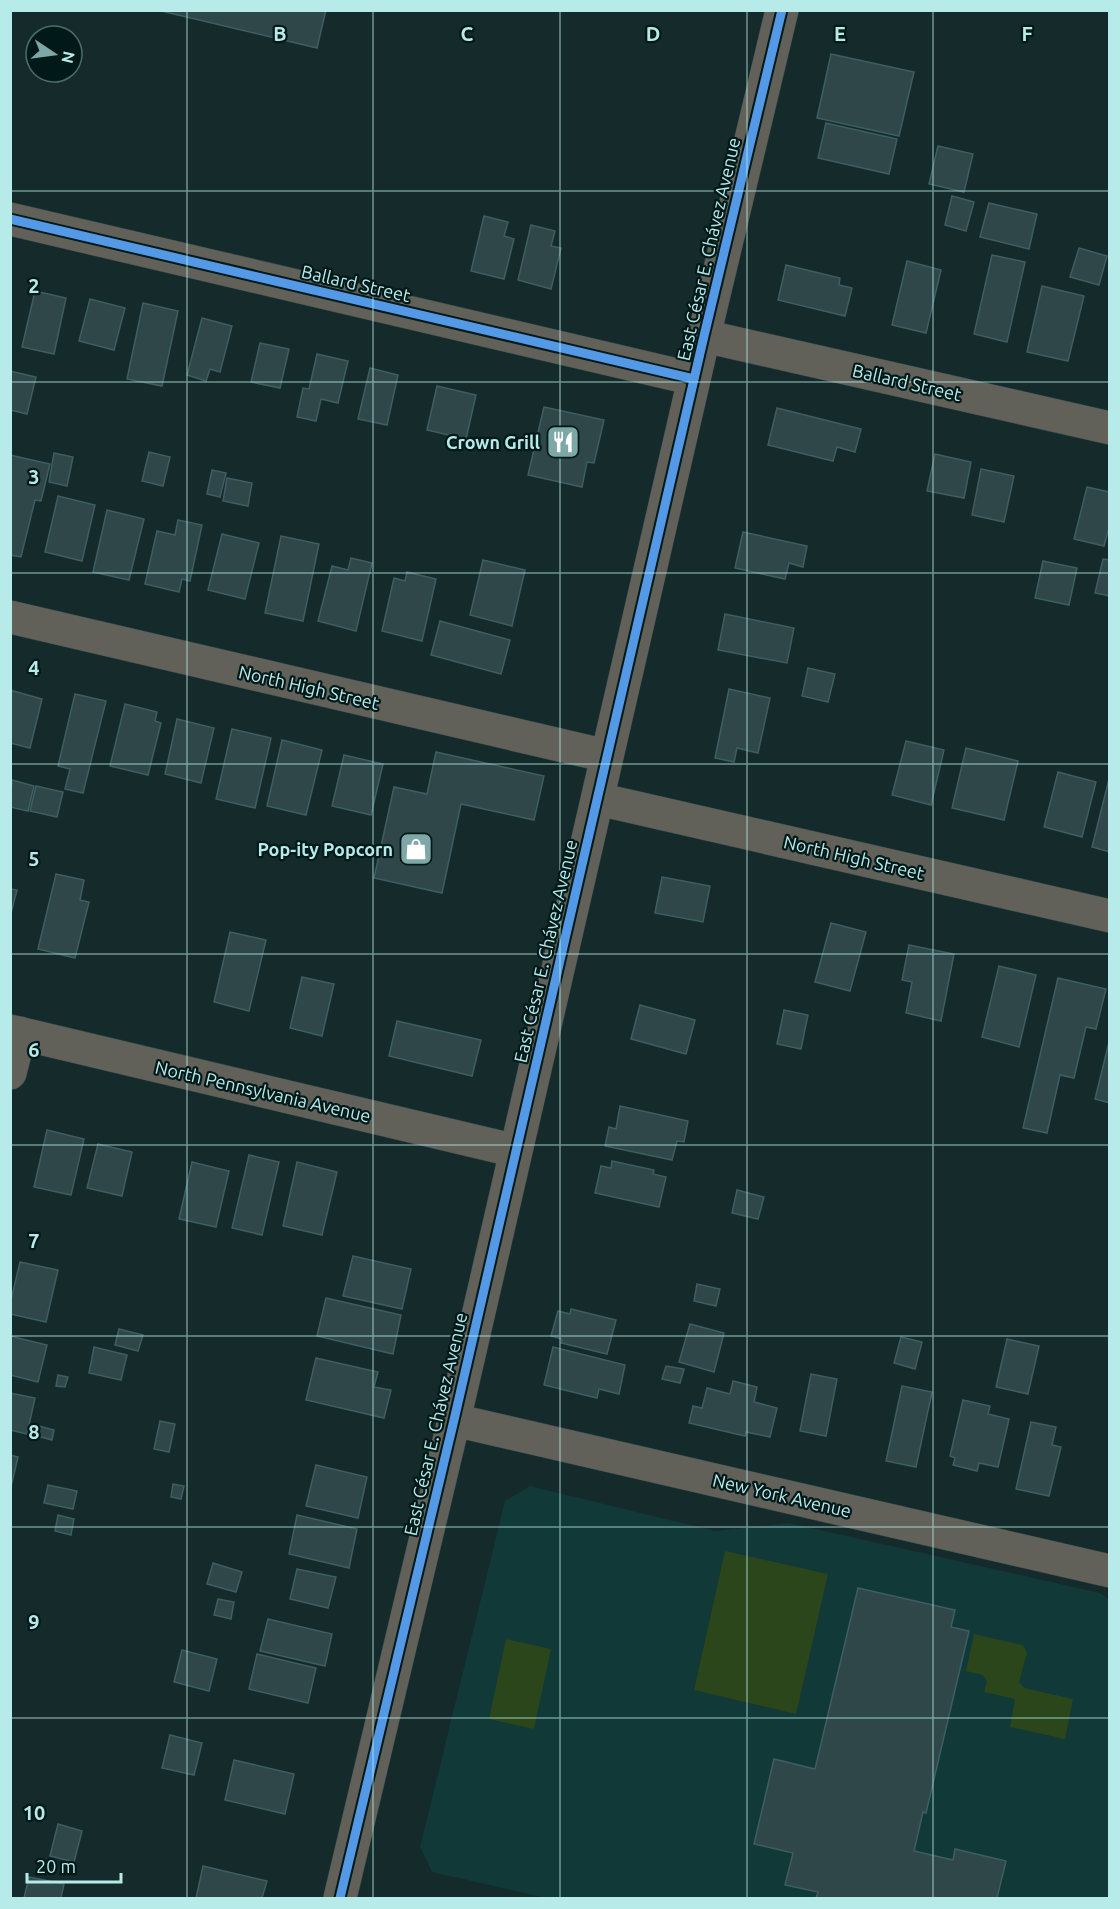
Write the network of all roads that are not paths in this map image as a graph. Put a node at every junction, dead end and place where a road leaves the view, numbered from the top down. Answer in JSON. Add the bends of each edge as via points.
{"nodes":[{"id":1,"x":782,"y":10,"type":"edge"},
{"id":2,"x":10,"y":219,"type":"edge"},
{"id":3,"x":704,"y":336,"type":"junction"},
{"id":4,"x":694,"y":379,"type":"junction"},
{"id":5,"x":1110,"y":428,"type":"edge"},
{"id":6,"x":10,"y":617,"type":"edge"},
{"id":7,"x":607,"y":756,"type":"junction"},
{"id":8,"x":598,"y":799,"type":"junction"},
{"id":9,"x":1110,"y":916,"type":"edge"},
{"id":10,"x":15,"y":1032,"type":"edge"},
{"id":11,"x":10,"y":1073,"type":"edge"},
{"id":12,"x":516,"y":1151,"type":"junction"},
{"id":13,"x":454,"y":1420,"type":"junction"},
{"id":14,"x":1110,"y":1571,"type":"edge"},
{"id":15,"x":340,"y":1899,"type":"edge"}],
"edges":[{"from":1,"to":3,"type":"street","name":"East César E. Chávez Avenue"},
{"from":2,"to":4,"type":"street","name":"Ballard Street"},
{"from":3,"to":4,"type":"street","name":"East César E. Chávez Avenue"},
{"from":3,"to":5,"type":"street","name":"Ballard Street"},
{"from":4,"to":7,"type":"street","name":"East César E. Chávez Avenue"},
{"from":6,"to":7,"type":"street","name":"North High Street"},
{"from":7,"to":8,"type":"street","name":"East César E. Chávez Avenue"},
{"from":8,"to":9,"type":"street","name":"North High Street"},
{"from":8,"to":12,"type":"street","name":"East César E. Chávez Avenue"},
{"from":10,"to":11,"type":"street"},
{"from":10,"to":12,"type":"street","name":"North Pennsylvania Avenue"},
{"from":12,"to":13,"type":"street","name":"East César E. Chávez Avenue"},
{"from":13,"to":14,"type":"street","name":"New York Avenue"},
{"from":13,"to":15,"type":"street","name":"East César E. Chávez Avenue"}]}
